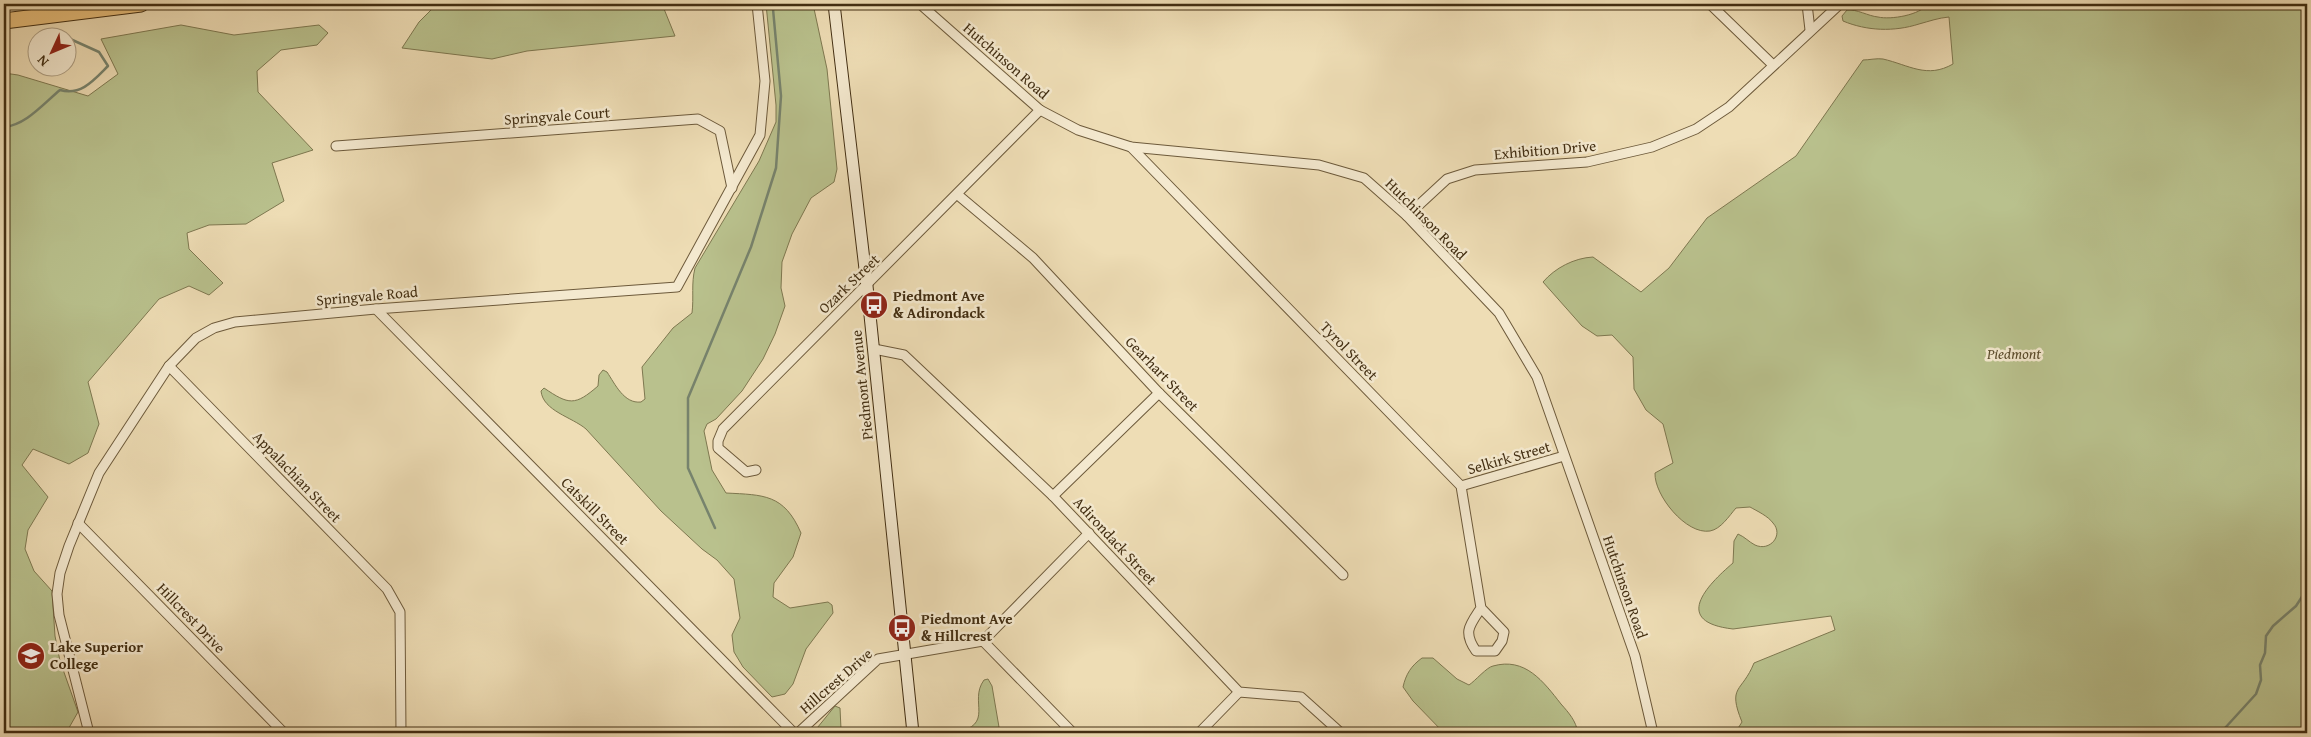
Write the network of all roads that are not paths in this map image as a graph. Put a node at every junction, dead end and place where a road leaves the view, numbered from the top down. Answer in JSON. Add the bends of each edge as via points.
{"nodes":[{"id":1,"x":142,"y":4,"type":"edge"},
{"id":2,"x":756,"y":4,"type":"edge"},
{"id":3,"x":834,"y":4,"type":"edge"},
{"id":4,"x":920,"y":4,"type":"edge"},
{"id":5,"x":1710,"y":4,"type":"edge"},
{"id":6,"x":1807,"y":4,"type":"edge"},
{"id":7,"x":1840,"y":4,"type":"edge"},
{"id":8,"x":4,"y":21,"type":"edge"},
{"id":9,"x":1810,"y":30,"type":"junction"},
{"id":10,"x":1773,"y":65,"type":"junction"},
{"id":11,"x":1040,"y":110,"type":"junction"},
{"id":12,"x":336,"y":146,"type":"dead end"},
{"id":13,"x":1131,"y":147,"type":"junction"},
{"id":14,"x":732,"y":188,"type":"junction"},
{"id":15,"x":958,"y":195,"type":"junction"},
{"id":16,"x":1407,"y":216,"type":"junction"},
{"id":17,"x":867,"y":286,"type":"junction"},
{"id":18,"x":376,"y":309,"type":"junction"},
{"id":19,"x":874,"y":349,"type":"junction"},
{"id":20,"x":169,"y":366,"type":"junction"},
{"id":21,"x":1160,"y":393,"type":"junction"},
{"id":22,"x":1564,"y":456,"type":"junction"},
{"id":23,"x":756,"y":470,"type":"dead end"},
{"id":24,"x":1461,"y":486,"type":"junction"},
{"id":25,"x":1053,"y":496,"type":"junction"},
{"id":26,"x":78,"y":523,"type":"junction"},
{"id":27,"x":1090,"y":534,"type":"junction"},
{"id":28,"x":1343,"y":575,"type":"dead end"},
{"id":29,"x":1481,"y":608,"type":"junction"},
{"id":30,"x":983,"y":641,"type":"junction"},
{"id":31,"x":905,"y":654,"type":"junction"},
{"id":32,"x":1239,"y":692,"type":"junction"},
{"id":33,"x":89,"y":733,"type":"edge"},
{"id":34,"x":284,"y":733,"type":"edge"},
{"id":35,"x":401,"y":733,"type":"edge"},
{"id":36,"x":796,"y":733,"type":"edge"},
{"id":37,"x":913,"y":733,"type":"edge"},
{"id":38,"x":1073,"y":733,"type":"edge"},
{"id":39,"x":1199,"y":733,"type":"edge"},
{"id":40,"x":1342,"y":733,"type":"edge"},
{"id":41,"x":1653,"y":733,"type":"edge"}],
"edges":[{"from":1,"to":8,"type":"highway"},
{"from":2,"to":14,"type":"street","name":"Springvale Road","via":[[765,81],[760,135]]},
{"from":3,"to":17,"type":"main road","name":"Piedmont Avenue"},
{"from":4,"to":11,"type":"street","name":"Hutchinson Road"},
{"from":5,"to":10,"type":"street"},
{"from":6,"to":9,"type":"street"},
{"from":7,"to":9,"type":"street","name":"Exhibition Drive"},
{"from":9,"to":10,"type":"street","name":"Exhibition Drive"},
{"from":10,"to":16,"type":"street","name":"Exhibition Drive","via":[[1729,107],[1696,129],[1652,147],[1587,162],[1475,170],[1447,179]]},
{"from":11,"to":13,"type":"street","name":"Hutchinson Road","via":[[1078,130]]},
{"from":11,"to":15,"type":"street","name":"Ozark Street"},
{"from":12,"to":14,"type":"street","name":"Springvale Court","via":[[698,119],[720,131]]},
{"from":13,"to":16,"type":"street","name":"Hutchinson Road","via":[[1320,165],[1364,178]]},
{"from":13,"to":24,"type":"street","name":"Tyrol Street"},
{"from":14,"to":18,"type":"street","name":"Springvale Road","via":[[677,288]]},
{"from":15,"to":17,"type":"street","name":"Ozark Street"},
{"from":15,"to":21,"type":"street","name":"Gearhart Street","via":[[1033,258]]},
{"from":16,"to":22,"type":"street","name":"Hutchinson Road","via":[[1499,313],[1537,377]]},
{"from":17,"to":19,"type":"main road","name":"Piedmont Avenue"},
{"from":17,"to":23,"type":"street","name":"Ozark Street","via":[[724,430],[718,448],[746,472]]},
{"from":18,"to":20,"type":"street","name":"Springvale Road","via":[[235,322],[196,338]]},
{"from":18,"to":36,"type":"street","name":"Catskill Street"},
{"from":19,"to":25,"type":"street","name":"Adirondack Street","via":[[904,354]]},
{"from":19,"to":31,"type":"main road","name":"Piedmont Avenue"},
{"from":20,"to":26,"type":"street","name":"Springvale Road","via":[[99,474]]},
{"from":20,"to":35,"type":"street","name":"Appalachian Street","via":[[387,588],[400,612]]},
{"from":21,"to":25,"type":"street"},
{"from":21,"to":28,"type":"street","name":"Gearhart Street"},
{"from":22,"to":24,"type":"street","name":"Selkirk Street"},
{"from":22,"to":41,"type":"street","name":"Hutchinson Road","via":[[1635,656]]},
{"from":24,"to":29,"type":"street"},
{"from":25,"to":27,"type":"street","name":"Adirondack Street"},
{"from":26,"to":33,"type":"street","name":"Springvale Road","via":[[60,573],[57,594],[59,615]]},
{"from":26,"to":34,"type":"street","name":"Hillcrest Drive"},
{"from":27,"to":30,"type":"street"},
{"from":27,"to":32,"type":"street","name":"Adirondack Street"},
{"from":29,"to":29,"type":"street","via":[[1469,626],[1468,639],[1476,651],[1495,651],[1504,632]]},
{"from":30,"to":31,"type":"street","name":"Hillcrest Drive"},
{"from":30,"to":38,"type":"street"},
{"from":31,"to":36,"type":"street","name":"Hillcrest Drive","via":[[878,659]]},
{"from":31,"to":37,"type":"main road","name":"Piedmont Avenue"},
{"from":32,"to":39,"type":"street"},
{"from":32,"to":40,"type":"street","via":[[1301,697]]}]}
